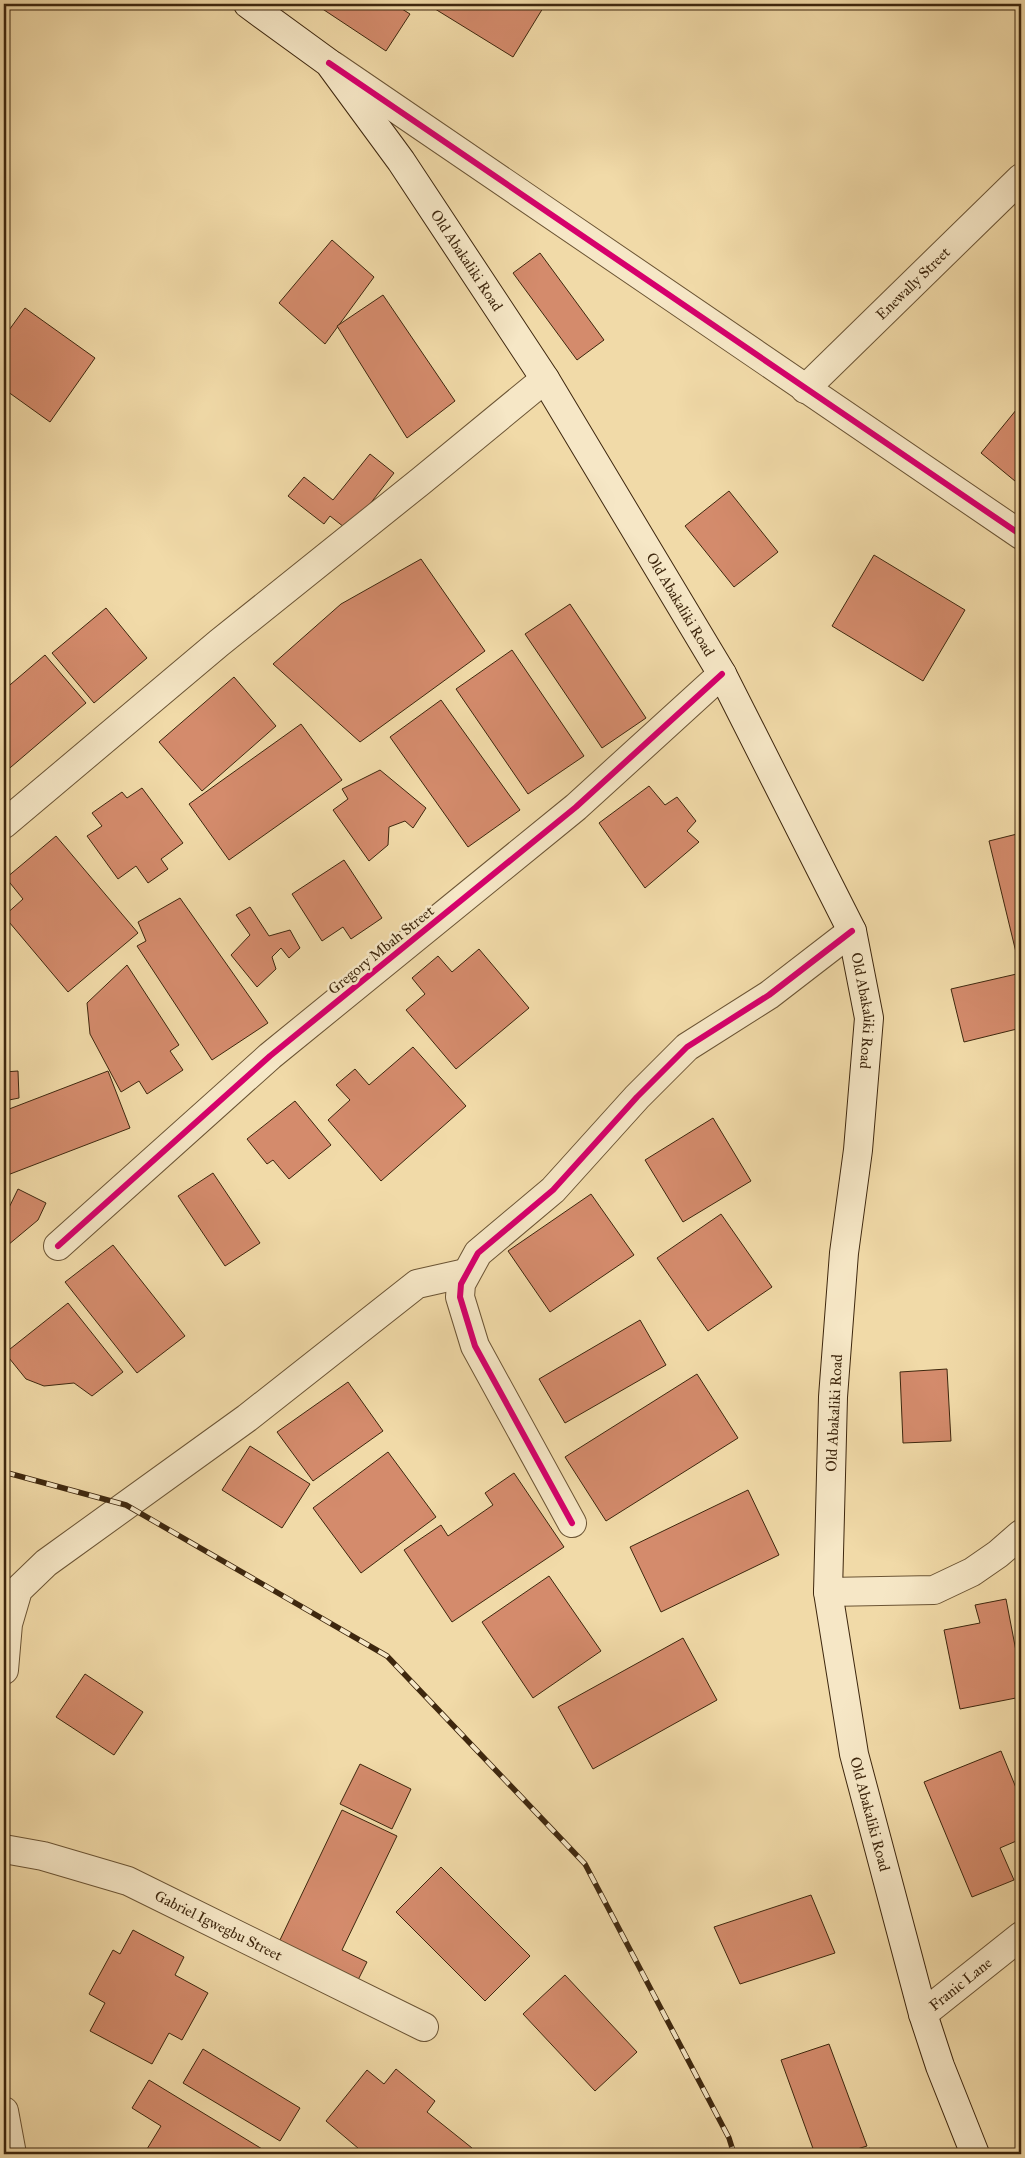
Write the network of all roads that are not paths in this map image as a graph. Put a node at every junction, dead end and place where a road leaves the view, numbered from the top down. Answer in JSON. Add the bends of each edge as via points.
{"nodes":[{"id":1,"x":248,"y":4,"type":"edge"},
{"id":2,"x":329,"y":63,"type":"junction"},
{"id":3,"x":1021,"y":178,"type":"edge"},
{"id":4,"x":545,"y":379,"type":"junction"},
{"id":5,"x":805,"y":389,"type":"junction"},
{"id":6,"x":1021,"y":535,"type":"edge"},
{"id":7,"x":722,"y":674,"type":"junction"},
{"id":8,"x":4,"y":824,"type":"edge"},
{"id":9,"x":852,"y":931,"type":"junction"},
{"id":10,"x":58,"y":1246,"type":"dead end"},
{"id":11,"x":466,"y":1273,"type":"junction"},
{"id":12,"x":572,"y":1523,"type":"dead end"},
{"id":13,"x":1021,"y":1534,"type":"edge"},
{"id":14,"x":828,"y":1592,"type":"junction"},
{"id":15,"x":4,"y":1670,"type":"edge"},
{"id":16,"x":4,"y":1849,"type":"edge"},
{"id":17,"x":1021,"y":1936,"type":"edge"},
{"id":18,"x":923,"y":2014,"type":"junction"},
{"id":19,"x":424,"y":2026,"type":"dead end"},
{"id":20,"x":4,"y":2110,"type":"edge"},
{"id":21,"x":12,"y":2154,"type":"edge"},
{"id":22,"x":975,"y":2154,"type":"edge"}],
"edges":[{"from":1,"to":2,"type":"street","name":"Old Abakaliki Road"},
{"from":2,"to":4,"type":"street","name":"Old Abakaliki Road","via":[[401,161]]},
{"from":2,"to":5,"type":"street"},
{"from":3,"to":5,"type":"street","name":"Enewally Street"},
{"from":4,"to":7,"type":"street","name":"Old Abakaliki Road"},
{"from":4,"to":8,"type":"street","via":[[219,642]]},
{"from":5,"to":6,"type":"street"},
{"from":7,"to":9,"type":"street","name":"Old Abakaliki Road"},
{"from":7,"to":10,"type":"street","name":"Gregory Mbah Street","via":[[576,807],[270,1056]]},
{"from":9,"to":11,"type":"street","via":[[769,995],[687,1047],[553,1190],[478,1253]]},
{"from":9,"to":14,"type":"street","name":"Old Abakaliki Road","via":[[869,1018],[858,1150],[844,1253],[833,1397]]},
{"from":11,"to":12,"type":"street","via":[[460,1297],[475,1346]]},
{"from":11,"to":15,"type":"street","via":[[417,1284],[247,1418],[46,1564],[18,1590],[8,1624]]},
{"from":13,"to":14,"type":"street","via":[[972,1572],[934,1590]]},
{"from":14,"to":18,"type":"street","name":"Old Abakaliki Road","via":[[854,1754]]},
{"from":16,"to":19,"type":"street","name":"Gabriel Igwegbu Street","via":[[42,1856],[128,1881]]},
{"from":17,"to":18,"type":"street","name":"Franic Lane"},
{"from":18,"to":22,"type":"street","name":"Old Abakaliki Road"},
{"from":20,"to":21,"type":"street"}]}
